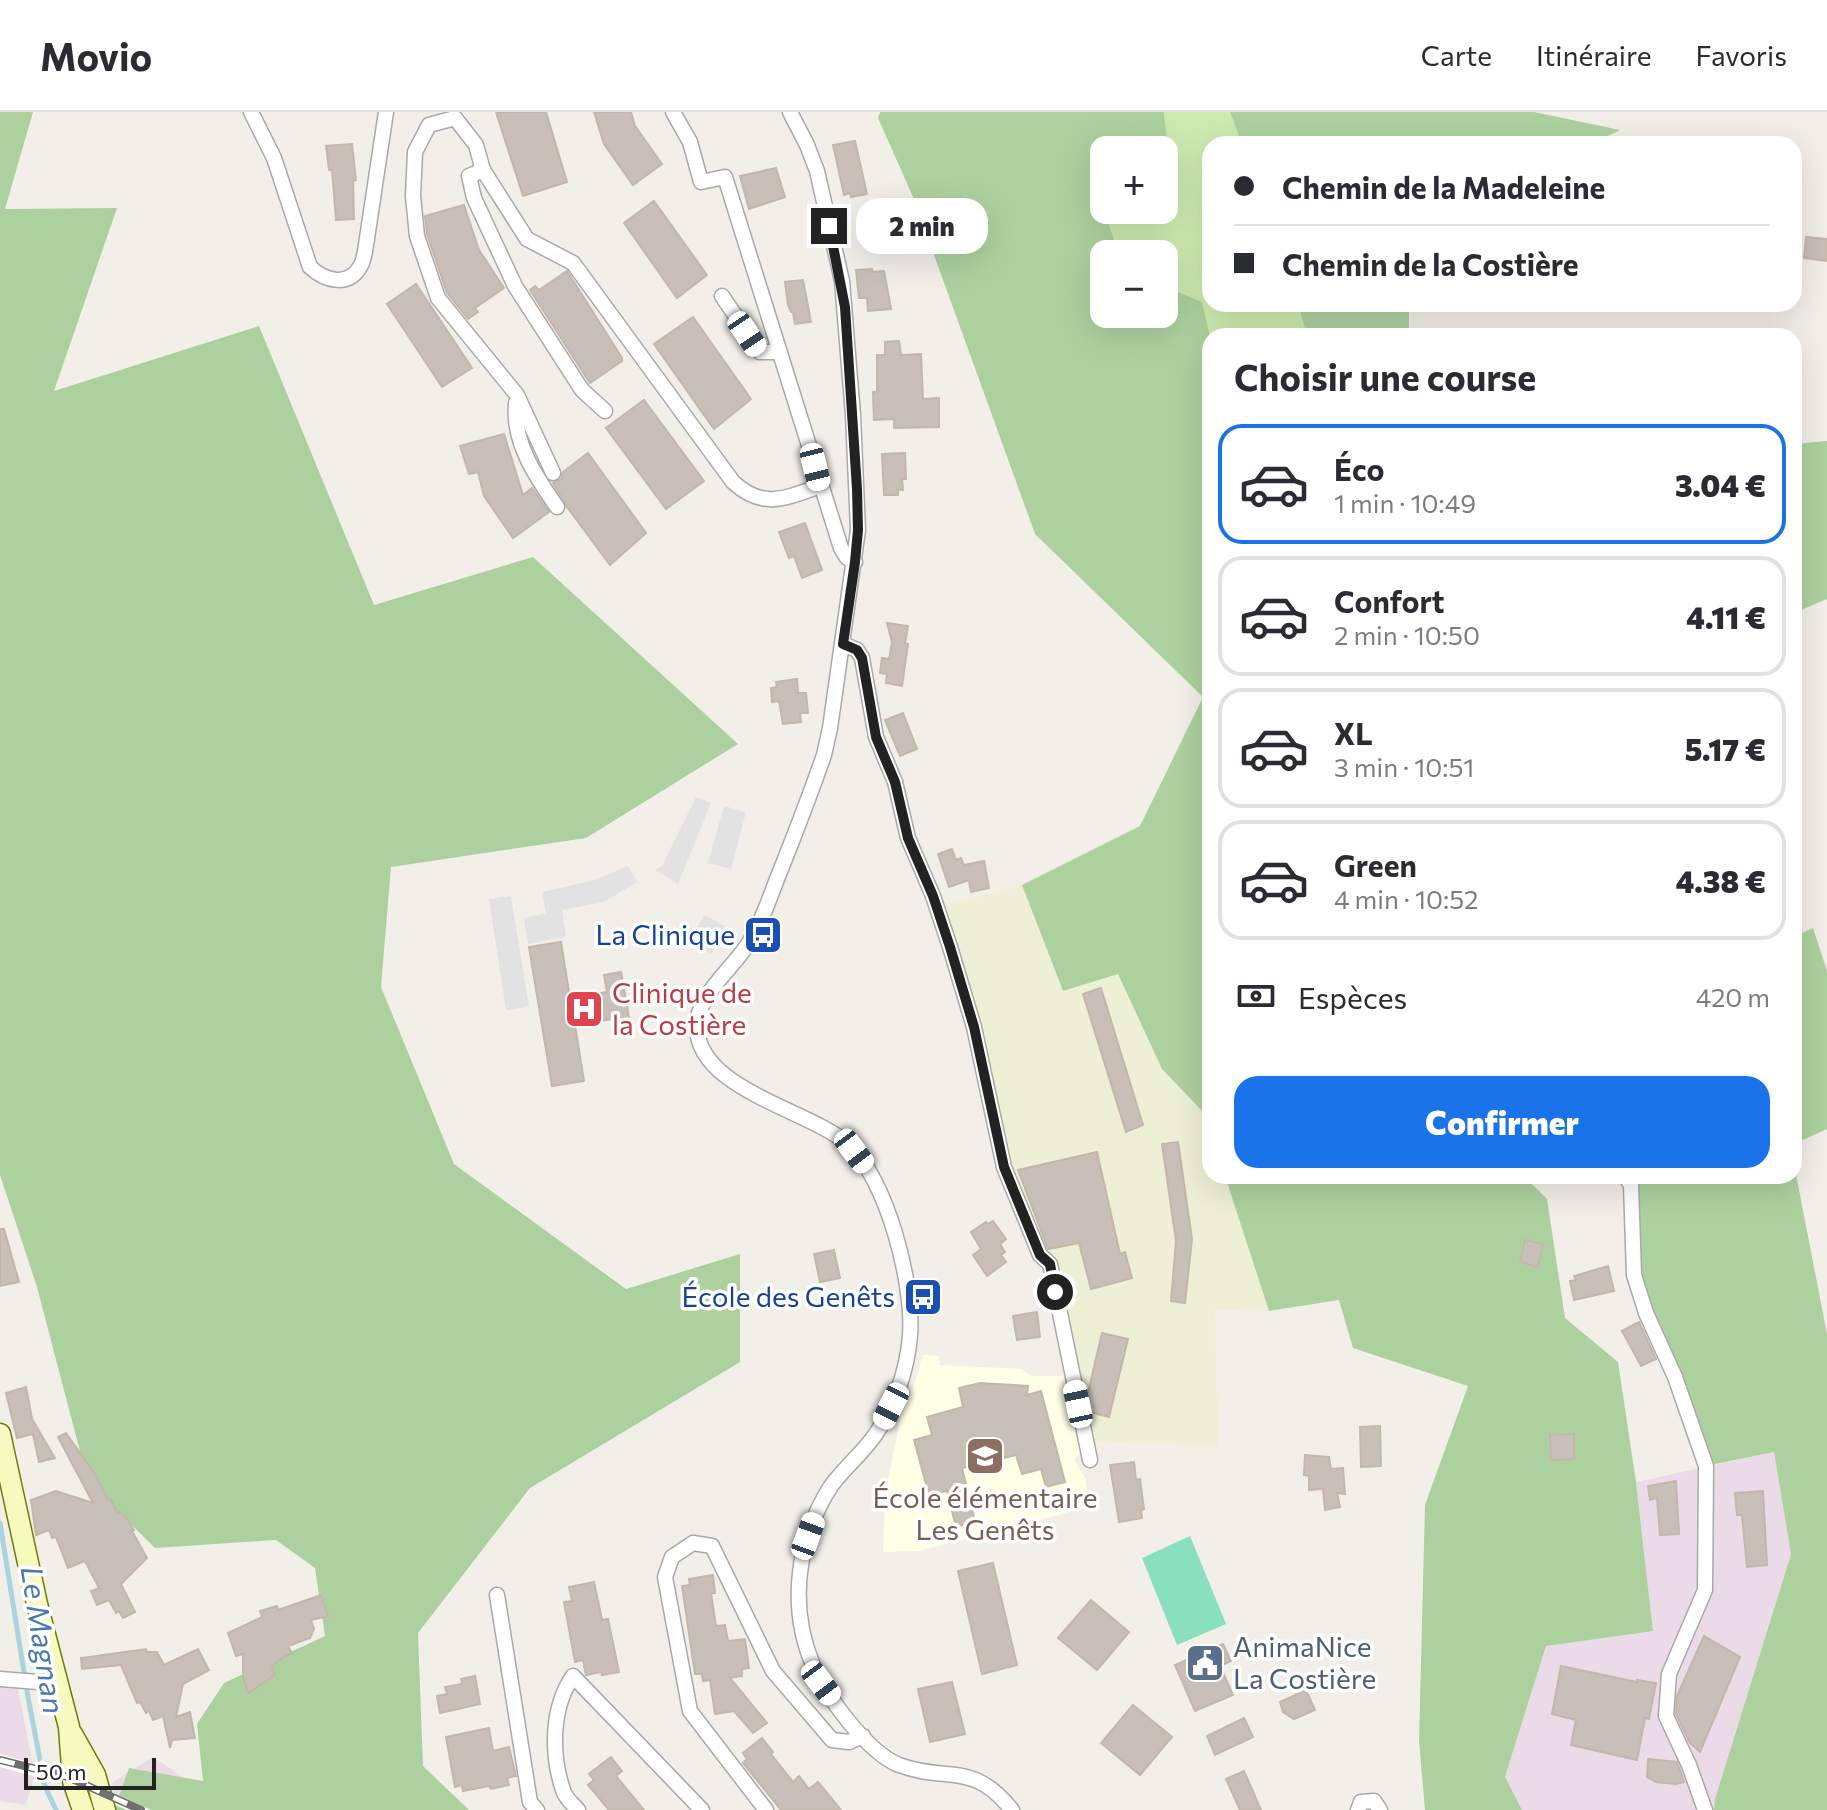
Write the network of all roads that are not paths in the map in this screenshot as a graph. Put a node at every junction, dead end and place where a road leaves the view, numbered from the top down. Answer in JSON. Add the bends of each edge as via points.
{"nodes":[{"id":1,"x":251,"y":112,"type":"edge"},
{"id":2,"x":386,"y":112,"type":"edge"},
{"id":3,"x":673,"y":112,"type":"edge"},
{"id":4,"x":790,"y":112,"type":"edge"},
{"id":5,"x":483,"y":170,"type":"junction"},
{"id":6,"x":722,"y":296,"type":"dead end"},
{"id":7,"x":777,"y":352,"type":"junction"},
{"id":8,"x":517,"y":395,"type":"junction"},
{"id":9,"x":605,"y":411,"type":"dead end"},
{"id":10,"x":553,"y":473,"type":"dead end"},
{"id":11,"x":820,"y":486,"type":"junction"},
{"id":12,"x":557,"y":507,"type":"dead end"},
{"id":13,"x":855,"y":562,"type":"junction"},
{"id":14,"x":843,"y":644,"type":"junction"},
{"id":15,"x":1630,"y":1184,"type":"edge"},
{"id":16,"x":0,"y":1434,"type":"edge"},
{"id":17,"x":1090,"y":1460,"type":"dead end"},
{"id":18,"x":497,"y":1595,"type":"dead end"},
{"id":19,"x":5,"y":1679,"type":"edge"},
{"id":20,"x":47,"y":1681,"type":"junction"},
{"id":21,"x":69,"y":1727,"type":"junction"},
{"id":22,"x":863,"y":1736,"type":"junction"},
{"id":23,"x":83,"y":1810,"type":"edge"},
{"id":24,"x":105,"y":1810,"type":"edge"},
{"id":25,"x":537,"y":1810,"type":"edge"},
{"id":26,"x":578,"y":1810,"type":"edge"},
{"id":27,"x":702,"y":1810,"type":"edge"},
{"id":28,"x":766,"y":1810,"type":"edge"},
{"id":29,"x":1012,"y":1810,"type":"edge"},
{"id":30,"x":1358,"y":1810,"type":"edge"},
{"id":31,"x":1380,"y":1810,"type":"edge"},
{"id":32,"x":1705,"y":1810,"type":"edge"}],
"edges":[{"from":1,"to":2,"type":"street","via":[[274,158],[310,267],[331,281],[343,280],[361,266]]},
{"from":3,"to":7,"type":"street","via":[[690,142],[701,182],[725,177]]},
{"from":4,"to":13,"type":"street","via":[[817,171],[842,281],[857,489]]},
{"from":5,"to":8,"type":"street","via":[[476,145],[455,118],[429,125],[415,152],[417,236],[438,298]]},
{"from":5,"to":9,"type":"street","via":[[469,176],[474,198],[515,286],[582,390]]},
{"from":5,"to":11,"type":"street","via":[[527,239],[573,263],[733,482],[745,493],[773,500]]},
{"from":6,"to":7,"type":"street","via":[[760,352]]},
{"from":7,"to":11,"type":"street"},
{"from":8,"to":10,"type":"street"},
{"from":8,"to":12,"type":"street","via":[[520,443]]},
{"from":11,"to":13,"type":"street","via":[[843,553]]},
{"from":13,"to":14,"type":"street"},
{"from":14,"to":17,"type":"street","via":[[862,658],[876,737],[974,1027],[1004,1167],[1040,1255],[1050,1264]]},
{"from":14,"to":22,"type":"street","via":[[827,742],[805,808],[762,918],[711,991],[697,1027],[706,1058],[733,1082],[816,1123],[854,1151],[880,1196],[908,1279],[910,1340],[897,1392],[874,1436],[824,1498],[799,1577],[800,1618],[813,1665]]},
{"from":15,"to":32,"type":"street","via":[[1634,1275],[1706,1466],[1705,1590],[1669,1674],[1666,1716]]},
{"from":16,"to":20,"type":"street","via":[[37,1604]]},
{"from":18,"to":25,"type":"street","via":[[530,1802]]},
{"from":19,"to":20,"type":"street"},
{"from":20,"to":21,"type":"street"},
{"from":21,"to":23,"type":"street","via":[[73,1781]]},
{"from":21,"to":24,"type":"street","via":[[95,1775]]},
{"from":22,"to":28,"type":"street","via":[[849,1742],[832,1740],[773,1671],[712,1546],[693,1543],[672,1557],[665,1577],[690,1711]]},
{"from":22,"to":29,"type":"street","via":[[898,1764],[976,1779]]},
{"from":26,"to":27,"type":"street","via":[[563,1793],[554,1737],[562,1692],[573,1676]]},
{"from":30,"to":31,"type":"street","via":[[1367,1800]]}]}
